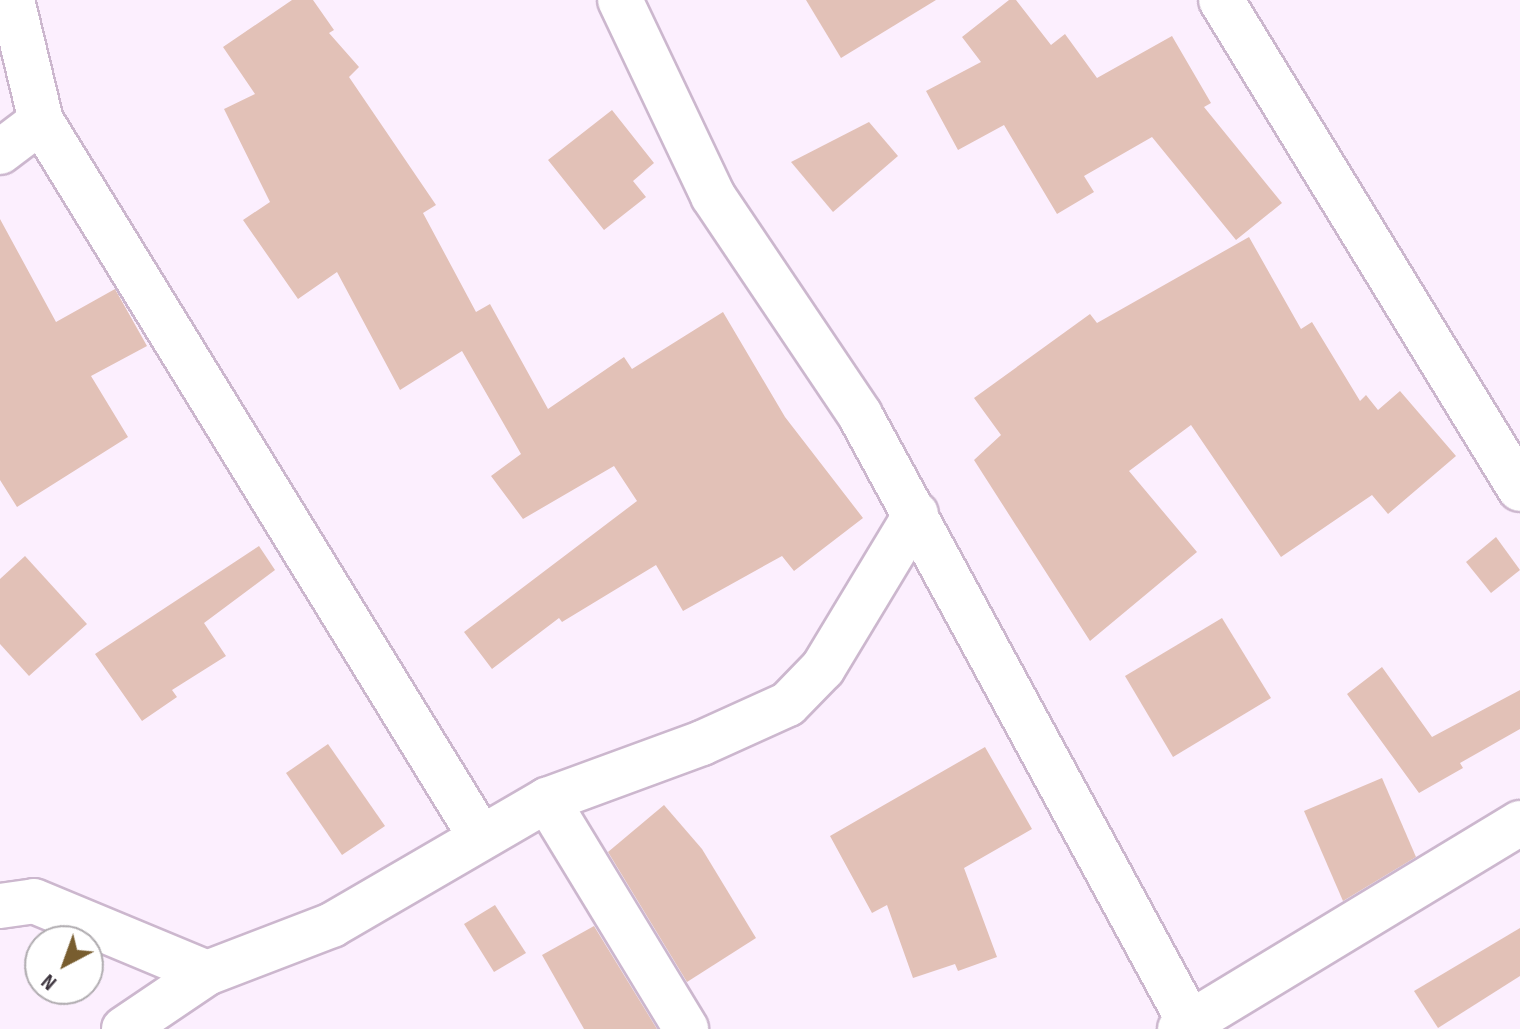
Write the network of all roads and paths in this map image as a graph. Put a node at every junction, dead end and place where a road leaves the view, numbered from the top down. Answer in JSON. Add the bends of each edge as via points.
{"nodes":[{"id":1,"x":12,"y":0,"type":"edge"},
{"id":2,"x":620,"y":0,"type":"edge"},
{"id":3,"x":1221,"y":0,"type":"edge"},
{"id":4,"x":41,"y":121,"type":"junction"},
{"id":5,"x":0,"y":152,"type":"edge"},
{"id":6,"x":1520,"y":489,"type":"edge"},
{"id":7,"x":916,"y":514,"type":"junction"},
{"id":8,"x":547,"y":800,"type":"junction"},
{"id":9,"x":1520,"y":823,"type":"edge"},
{"id":10,"x":480,"y":836,"type":"junction"},
{"id":11,"x":0,"y":906,"type":"edge"},
{"id":12,"x":207,"y":973,"type":"junction"},
{"id":13,"x":1185,"y":1026,"type":"edge"},
{"id":14,"x":124,"y":1029,"type":"edge"},
{"id":15,"x":686,"y":1029,"type":"edge"}],
"edges":[{"from":1,"to":4,"type":"street"},
{"from":2,"to":7,"type":"street","via":[[713,196],[860,415]]},
{"from":3,"to":6,"type":"street"},
{"from":4,"to":5,"type":"street"},
{"from":4,"to":10,"type":"street"},
{"from":7,"to":8,"type":"street","via":[[823,668],[788,704],[702,743]]},
{"from":7,"to":13,"type":"street"},
{"from":8,"to":10,"type":"street"},
{"from":8,"to":15,"type":"street"},
{"from":9,"to":13,"type":"street"},
{"from":10,"to":12,"type":"street","via":[[332,925]]},
{"from":11,"to":12,"type":"street","via":[[34,901]]},
{"from":12,"to":14,"type":"street"}]}
